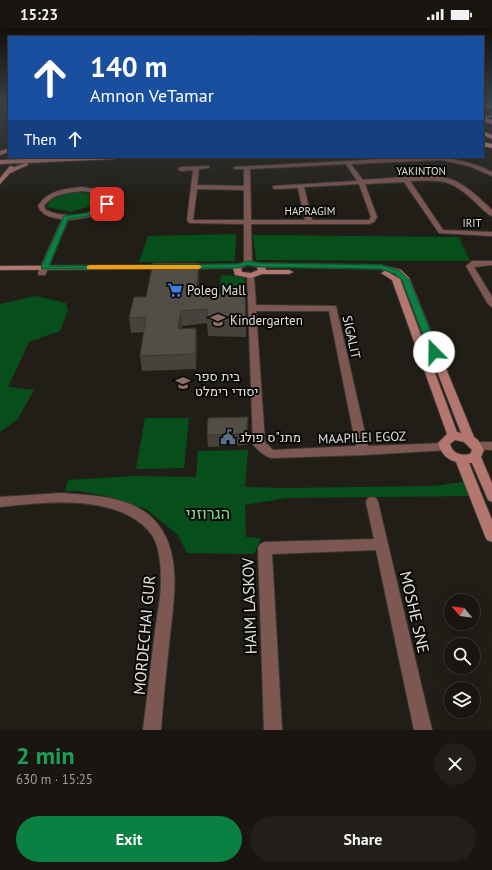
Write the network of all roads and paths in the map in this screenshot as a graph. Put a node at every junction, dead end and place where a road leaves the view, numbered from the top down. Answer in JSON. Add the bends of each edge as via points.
{"nodes":[{"id":1,"x":0,"y":154,"type":"edge"},
{"id":2,"x":90,"y":158,"type":"edge"},
{"id":3,"x":6,"y":159,"type":"edge"},
{"id":4,"x":18,"y":159,"type":"edge"},
{"id":5,"x":43,"y":160,"type":"junction"},
{"id":6,"x":347,"y":162,"type":"junction"},
{"id":7,"x":207,"y":167,"type":"dead end"},
{"id":8,"x":0,"y":168,"type":"edge"},
{"id":9,"x":196,"y":168,"type":"junction"},
{"id":10,"x":236,"y":168,"type":"dead end"},
{"id":11,"x":247,"y":168,"type":"junction"},
{"id":12,"x":181,"y":169,"type":"dead end"},
{"id":13,"x":8,"y":172,"type":"junction"},
{"id":14,"x":492,"y":174,"type":"edge"},
{"id":15,"x":406,"y":180,"type":"junction"},
{"id":16,"x":0,"y":182,"type":"edge"},
{"id":17,"x":361,"y":182,"type":"junction"},
{"id":18,"x":300,"y":186,"type":"junction"},
{"id":19,"x":194,"y":187,"type":"junction"},
{"id":20,"x":275,"y":187,"type":"dead end"},
{"id":21,"x":247,"y":188,"type":"junction"},
{"id":22,"x":492,"y":214,"type":"edge"},
{"id":23,"x":66,"y":217,"type":"junction"},
{"id":24,"x":308,"y":222,"type":"junction"},
{"id":25,"x":248,"y":223,"type":"junction"},
{"id":26,"x":492,"y":234,"type":"edge"},
{"id":27,"x":248,"y":263,"type":"junction"},
{"id":28,"x":492,"y":263,"type":"edge"},
{"id":29,"x":0,"y":268,"type":"edge"},
{"id":30,"x":238,"y":268,"type":"junction"},
{"id":31,"x":260,"y":269,"type":"junction"},
{"id":32,"x":380,"y":269,"type":"junction"},
{"id":33,"x":43,"y":270,"type":"junction"},
{"id":34,"x":0,"y":273,"type":"edge"},
{"id":35,"x":250,"y":276,"type":"junction"},
{"id":36,"x":492,"y":304,"type":"edge"},
{"id":37,"x":252,"y":308,"type":"junction"},
{"id":38,"x":453,"y":436,"type":"junction"},
{"id":39,"x":492,"y":446,"type":"edge"},
{"id":40,"x":445,"y":447,"type":"junction"},
{"id":41,"x":474,"y":447,"type":"junction"},
{"id":42,"x":363,"y":451,"type":"junction"},
{"id":43,"x":461,"y":459,"type":"junction"},
{"id":44,"x":492,"y":497,"type":"edge"},
{"id":45,"x":4,"y":501,"type":"edge"},
{"id":46,"x":372,"y":502,"type":"dead end"},
{"id":47,"x":492,"y":536,"type":"edge"},
{"id":48,"x":381,"y":544,"type":"junction"},
{"id":49,"x":152,"y":730,"type":"edge"},
{"id":50,"x":273,"y":730,"type":"edge"},
{"id":51,"x":423,"y":730,"type":"edge"}],
"edges":[{"from":1,"to":3,"type":"street"},
{"from":2,"to":5,"type":"street"},
{"from":3,"to":4,"type":"street"},
{"from":3,"to":8,"type":"street"},
{"from":4,"to":5,"type":"street"},
{"from":4,"to":13,"type":"street"},
{"from":5,"to":13,"type":"street","via":[[22,165]]},
{"from":6,"to":11,"type":"street"},
{"from":6,"to":14,"type":"street","via":[[449,159]]},
{"from":6,"to":17,"type":"street"},
{"from":7,"to":9,"type":"street"},
{"from":9,"to":12,"type":"street"},
{"from":9,"to":19,"type":"street"},
{"from":10,"to":11,"type":"street"},
{"from":11,"to":21,"type":"street"},
{"from":13,"to":16,"type":"street"},
{"from":15,"to":17,"type":"street","name":"YAKINTON"},
{"from":15,"to":22,"type":"street","name":"YAKINTON","via":[[440,178],[453,181]]},
{"from":15,"to":26,"type":"street","name":"IRIT","via":[[441,232]]},
{"from":17,"to":18,"type":"street","name":"YAKINTON"},
{"from":17,"to":24,"type":"street","name":"HAPRAGIM","via":[[374,217],[372,220]]},
{"from":18,"to":20,"type":"street","name":"YAKINTON"},
{"from":18,"to":24,"type":"street"},
{"from":19,"to":21,"type":"street"},
{"from":19,"to":25,"type":"street","name":"HAPRAGIM","via":[[191,222]]},
{"from":21,"to":25,"type":"street"},
{"from":23,"to":23,"type":"street","via":[[94,212],[103,208],[109,199],[97,191],[82,189],[57,193],[43,201],[40,206],[43,211]]},
{"from":23,"to":33,"type":"street"},
{"from":24,"to":25,"type":"street","name":"HAPRAGIM"},
{"from":25,"to":27,"type":"street"},
{"from":27,"to":30,"type":"street"},
{"from":27,"to":31,"type":"street"},
{"from":28,"to":36,"type":"street","via":[[475,263],[470,266]]},
{"from":29,"to":33,"type":"street"},
{"from":30,"to":33,"type":"street"},
{"from":30,"to":33,"type":"street","via":[[175,271]]},
{"from":30,"to":35,"type":"street","via":[[241,274]]},
{"from":31,"to":32,"type":"street"},
{"from":31,"to":35,"type":"street"},
{"from":32,"to":38,"type":"street","via":[[396,279]]},
{"from":32,"to":41,"type":"street","via":[[398,272],[406,280]]},
{"from":33,"to":34,"type":"street"},
{"from":35,"to":37,"type":"street","name":"MAAPILEI EGOZ"},
{"from":37,"to":42,"type":"street","name":"SIGALIT","via":[[333,308]]},
{"from":37,"to":42,"type":"street","name":"MAAPILEI EGOZ","via":[[259,444],[271,454]]},
{"from":38,"to":40,"type":"street","via":[[446,440]]},
{"from":38,"to":41,"type":"street"},
{"from":39,"to":41,"type":"street"},
{"from":40,"to":42,"type":"street","name":"MAAPILEI EGOZ"},
{"from":40,"to":43,"type":"street","via":[[450,454]]},
{"from":41,"to":43,"type":"street","via":[[471,459]]},
{"from":41,"to":44,"type":"street"},
{"from":43,"to":47,"type":"street"},
{"from":45,"to":49,"type":"street","name":"MORDECHAI GUR","via":[[44,498],[111,503],[144,518],[156,532],[167,562],[168,584]]},
{"from":46,"to":48,"type":"street","name":"MOSHE SNE"},
{"from":48,"to":50,"type":"street","name":"HAIM LASKOV","via":[[265,548]]},
{"from":48,"to":51,"type":"street","name":"MOSHE SNE"}]}
